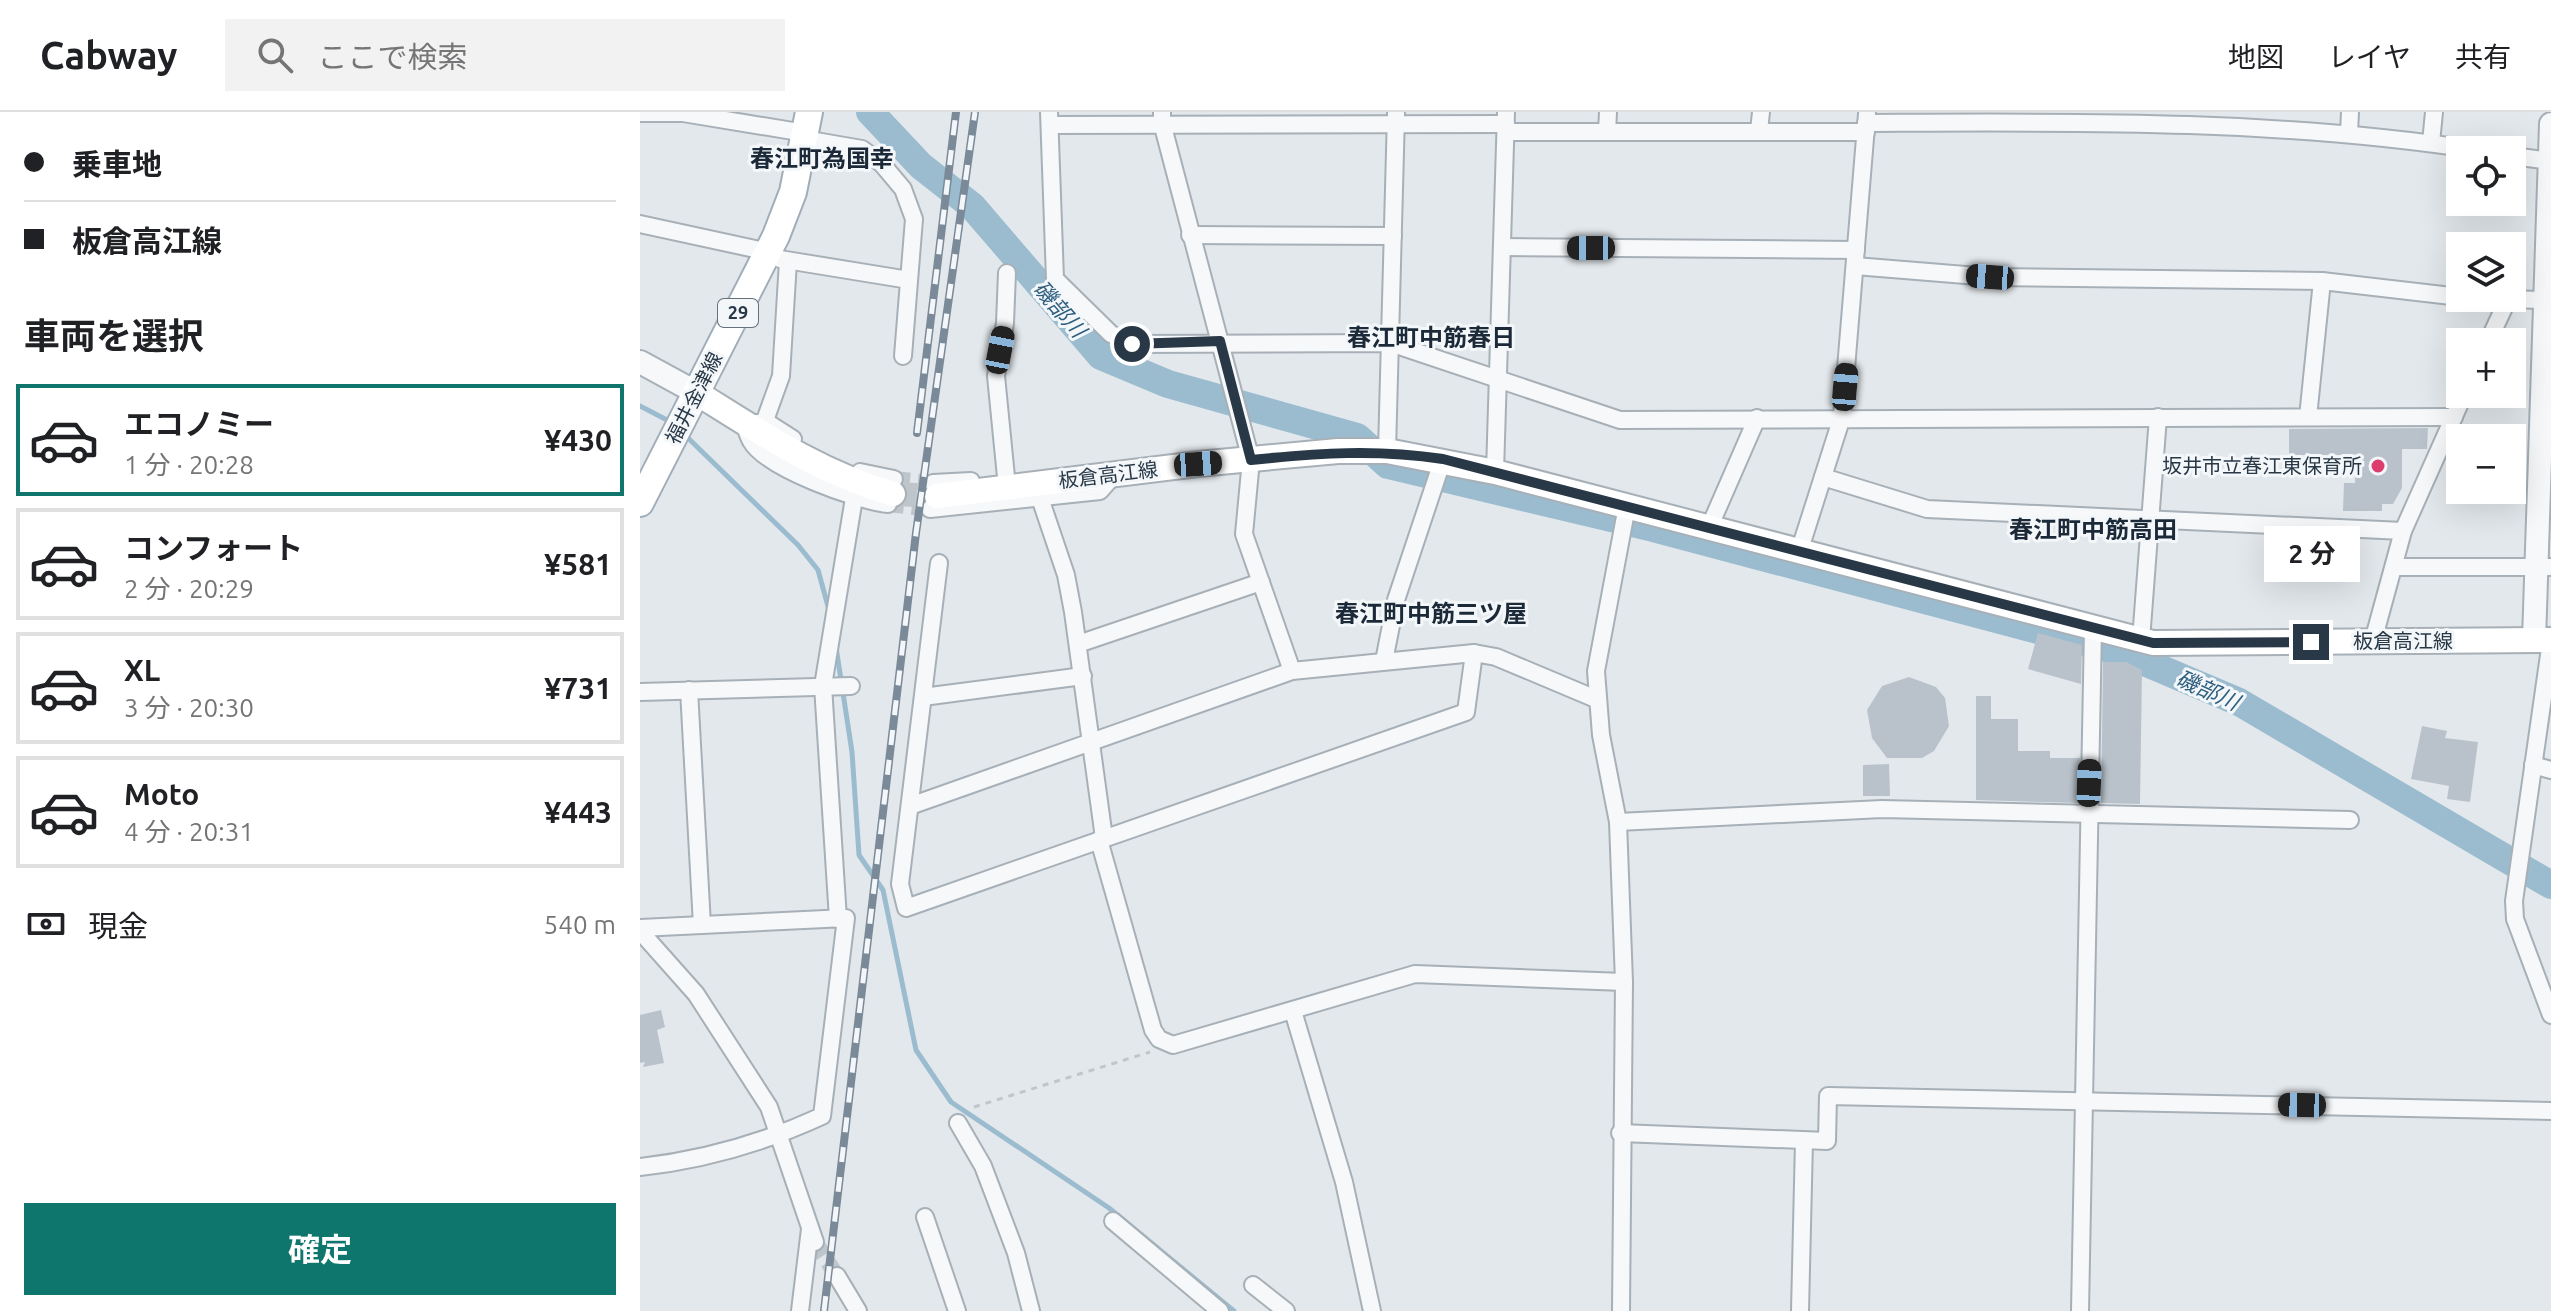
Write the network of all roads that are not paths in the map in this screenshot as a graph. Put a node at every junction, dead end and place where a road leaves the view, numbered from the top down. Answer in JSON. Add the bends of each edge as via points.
{"nodes":[{"id":1,"x":1608,"y":112,"type":"edge"},
{"id":2,"x":1761,"y":112,"type":"edge"},
{"id":3,"x":2350,"y":112,"type":"edge"},
{"id":4,"x":2434,"y":112,"type":"edge"},
{"id":5,"x":640,"y":113,"type":"edge"},
{"id":6,"x":1162,"y":117,"type":"edge"},
{"id":7,"x":1396,"y":117,"type":"edge"},
{"id":8,"x":2080,"y":117,"type":"edge"},
{"id":9,"x":1050,"y":119,"type":"edge"},
{"id":10,"x":1866,"y":122,"type":"edge"},
{"id":11,"x":1506,"y":123,"type":"edge"},
{"id":12,"x":2551,"y":124,"type":"edge"},
{"id":13,"x":806,"y":128,"type":"edge"},
{"id":14,"x":1759,"y":131,"type":"junction"},
{"id":15,"x":1607,"y":132,"type":"junction"},
{"id":16,"x":2349,"y":133,"type":"junction"},
{"id":17,"x":2431,"y":143,"type":"junction"},
{"id":18,"x":2446,"y":145,"type":"edge"},
{"id":19,"x":2526,"y":158,"type":"edge"},
{"id":20,"x":2550,"y":161,"type":"edge"},
{"id":21,"x":640,"y":224,"type":"edge"},
{"id":22,"x":1190,"y":235,"type":"junction"},
{"id":23,"x":1393,"y":236,"type":"junction"},
{"id":24,"x":1502,"y":247,"type":"junction"},
{"id":25,"x":774,"y":256,"type":"junction"},
{"id":26,"x":1855,"y":258,"type":"junction"},
{"id":27,"x":1007,"y":273,"type":"dead end"},
{"id":28,"x":909,"y":280,"type":"junction"},
{"id":29,"x":2322,"y":281,"type":"junction"},
{"id":30,"x":2446,"y":295,"type":"edge"},
{"id":31,"x":2526,"y":300,"type":"edge"},
{"id":32,"x":2544,"y":300,"type":"junction"},
{"id":33,"x":1220,"y":341,"type":"junction"},
{"id":34,"x":1390,"y":343,"type":"junction"},
{"id":35,"x":903,"y":356,"type":"dead end"},
{"id":36,"x":640,"y":362,"type":"edge"},
{"id":37,"x":1498,"y":380,"type":"junction"},
{"id":38,"x":2546,"y":384,"type":"edge"},
{"id":39,"x":697,"y":393,"type":"junction"},
{"id":40,"x":2458,"y":408,"type":"edge"},
{"id":41,"x":1842,"y":417,"type":"junction"},
{"id":42,"x":2158,"y":417,"type":"junction"},
{"id":43,"x":2308,"y":417,"type":"junction"},
{"id":44,"x":2454,"y":417,"type":"junction"},
{"id":45,"x":1757,"y":418,"type":"junction"},
{"id":46,"x":754,"y":423,"type":"junction"},
{"id":47,"x":1387,"y":451,"type":"junction"},
{"id":48,"x":1443,"y":459,"type":"junction"},
{"id":49,"x":1251,"y":460,"type":"junction"},
{"id":50,"x":1495,"y":472,"type":"junction"},
{"id":51,"x":1115,"y":474,"type":"junction"},
{"id":52,"x":1006,"y":477,"type":"junction"},
{"id":53,"x":1823,"y":477,"type":"junction"},
{"id":54,"x":891,"y":492,"type":"joint"},
{"id":55,"x":933,"y":496,"type":"junction"},
{"id":56,"x":854,"y":498,"type":"junction"},
{"id":57,"x":1040,"y":498,"type":"junction"},
{"id":58,"x":640,"y":503,"type":"edge"},
{"id":59,"x":1627,"y":506,"type":"junction"},
{"id":60,"x":2152,"y":519,"type":"junction"},
{"id":61,"x":1709,"y":528,"type":"junction"},
{"id":62,"x":2403,"y":531,"type":"junction"},
{"id":63,"x":1799,"y":552,"type":"junction"},
{"id":64,"x":939,"y":563,"type":"dead end"},
{"id":65,"x":2394,"y":567,"type":"junction"},
{"id":66,"x":2544,"y":567,"type":"edge"},
{"id":67,"x":1261,"y":582,"type":"junction"},
{"id":68,"x":2093,"y":628,"type":"junction"},
{"id":69,"x":2141,"y":640,"type":"junction"},
{"id":70,"x":2545,"y":640,"type":"edge"},
{"id":71,"x":2373,"y":641,"type":"junction"},
{"id":72,"x":1078,"y":644,"type":"junction"},
{"id":73,"x":1474,"y":653,"type":"junction"},
{"id":74,"x":1384,"y":661,"type":"junction"},
{"id":75,"x":1292,"y":671,"type":"junction"},
{"id":76,"x":1083,"y":676,"type":"junction"},
{"id":77,"x":823,"y":686,"type":"junction"},
{"id":78,"x":851,"y":686,"type":"dead end"},
{"id":79,"x":689,"y":690,"type":"junction"},
{"id":80,"x":640,"y":692,"type":"edge"},
{"id":81,"x":923,"y":697,"type":"junction"},
{"id":82,"x":1596,"y":699,"type":"junction"},
{"id":83,"x":1093,"y":741,"type":"junction"},
{"id":84,"x":2533,"y":765,"type":"junction"},
{"id":85,"x":2551,"y":770,"type":"edge"},
{"id":86,"x":910,"y":806,"type":"junction"},
{"id":87,"x":2088,"y":815,"type":"junction"},
{"id":88,"x":2350,"y":820,"type":"dead end"},
{"id":89,"x":1618,"y":822,"type":"junction"},
{"id":90,"x":1102,"y":839,"type":"junction"},
{"id":91,"x":838,"y":919,"type":"junction"},
{"id":92,"x":702,"y":925,"type":"junction"},
{"id":93,"x":640,"y":930,"type":"edge"},
{"id":94,"x":1624,"y":982,"type":"junction"},
{"id":95,"x":1293,"y":1011,"type":"junction"},
{"id":96,"x":2551,"y":1015,"type":"edge"},
{"id":97,"x":2084,"y":1100,"type":"junction"},
{"id":98,"x":2551,"y":1111,"type":"edge"},
{"id":99,"x":958,"y":1123,"type":"dead end"},
{"id":100,"x":1620,"y":1133,"type":"junction"},
{"id":101,"x":780,"y":1135,"type":"junction"},
{"id":102,"x":1804,"y":1141,"type":"junction"},
{"id":103,"x":640,"y":1167,"type":"edge"},
{"id":104,"x":925,"y":1217,"type":"dead end"},
{"id":105,"x":1113,"y":1221,"type":"dead end"},
{"id":106,"x":837,"y":1276,"type":"tunnel mouth"},
{"id":107,"x":1253,"y":1285,"type":"dead end"},
{"id":108,"x":797,"y":1310,"type":"edge"},
{"id":109,"x":858,"y":1311,"type":"edge"},
{"id":110,"x":957,"y":1311,"type":"edge"},
{"id":111,"x":1031,"y":1311,"type":"edge"},
{"id":112,"x":1220,"y":1311,"type":"edge"},
{"id":113,"x":1286,"y":1311,"type":"edge"},
{"id":114,"x":1372,"y":1311,"type":"edge"},
{"id":115,"x":1621,"y":1311,"type":"edge"},
{"id":116,"x":1800,"y":1311,"type":"edge"},
{"id":117,"x":2080,"y":1311,"type":"edge"}],
"edges":[{"from":1,"to":15,"type":"street"},
{"from":2,"to":14,"type":"street"},
{"from":3,"to":16,"type":"street"},
{"from":4,"to":17,"type":"street"},
{"from":5,"to":13,"type":"street"},
{"from":6,"to":7,"type":"street"},
{"from":6,"to":9,"type":"street"},
{"from":6,"to":22,"type":"street"},
{"from":7,"to":11,"type":"street"},
{"from":7,"to":23,"type":"street"},
{"from":8,"to":10,"type":"street"},
{"from":8,"to":16,"type":"street"},
{"from":9,"to":33,"type":"street","via":[[1055,279],[1111,334],[1132,344]]},
{"from":10,"to":14,"type":"street"},
{"from":10,"to":26,"type":"street"},
{"from":11,"to":15,"type":"street"},
{"from":11,"to":24,"type":"street"},
{"from":12,"to":20,"type":"street"},
{"from":13,"to":25,"type":"main road","name":"福井金津線","number":"29"},
{"from":13,"to":28,"type":"street","via":[[862,149],[903,189],[914,219]]},
{"from":14,"to":15,"type":"street"},
{"from":16,"to":17,"type":"street"},
{"from":17,"to":18,"type":"street"},
{"from":19,"to":20,"type":"street"},
{"from":20,"to":32,"type":"street"},
{"from":21,"to":25,"type":"street"},
{"from":22,"to":23,"type":"street"},
{"from":22,"to":33,"type":"street"},
{"from":23,"to":34,"type":"street"},
{"from":24,"to":26,"type":"street"},
{"from":24,"to":37,"type":"street"},
{"from":25,"to":28,"type":"street"},
{"from":25,"to":39,"type":"main road","name":"福井金津線","number":"29"},
{"from":25,"to":46,"type":"street","via":[[781,376]]},
{"from":26,"to":29,"type":"street","via":[[1990,277]]},
{"from":26,"to":41,"type":"street"},
{"from":27,"to":52,"type":"street","via":[[996,376]]},
{"from":28,"to":35,"type":"street"},
{"from":29,"to":30,"type":"street"},
{"from":29,"to":43,"type":"street"},
{"from":31,"to":32,"type":"street"},
{"from":32,"to":38,"type":"street"},
{"from":33,"to":34,"type":"street"},
{"from":33,"to":49,"type":"street"},
{"from":34,"to":37,"type":"street"},
{"from":34,"to":47,"type":"street"},
{"from":36,"to":39,"type":"street"},
{"from":37,"to":45,"type":"street","via":[[1620,420]]},
{"from":37,"to":50,"type":"street"},
{"from":38,"to":66,"type":"street"},
{"from":39,"to":46,"type":"main road"},
{"from":39,"to":58,"type":"main road","name":"福井金津線","number":"29"},
{"from":40,"to":44,"type":"street"},
{"from":41,"to":42,"type":"street"},
{"from":41,"to":45,"type":"street"},
{"from":41,"to":53,"type":"street"},
{"from":42,"to":43,"type":"street"},
{"from":42,"to":60,"type":"street"},
{"from":43,"to":44,"type":"street"},
{"from":44,"to":62,"type":"street"},
{"from":45,"to":61,"type":"street"},
{"from":46,"to":54,"type":"main road","via":[[824,470]]},
{"from":46,"to":56,"type":"street","via":[[752,444],[818,485]]},
{"from":47,"to":48,"type":"main road","name":"板倉高江線"},
{"from":47,"to":49,"type":"main road","name":"板倉高江線"},
{"from":48,"to":50,"type":"main road","name":"板倉高江線"},
{"from":48,"to":74,"type":"street","via":[[1396,600]]},
{"from":49,"to":51,"type":"main road","name":"板倉高江線"},
{"from":49,"to":67,"type":"street","via":[[1244,534]]},
{"from":50,"to":59,"type":"main road","name":"板倉高江線"},
{"from":51,"to":52,"type":"street","via":[[1103,465]]},
{"from":51,"to":55,"type":"main road","name":"板倉高江線"},
{"from":51,"to":57,"type":"street","via":[[1100,491]]},
{"from":52,"to":55,"type":"street"},
{"from":53,"to":60,"type":"street","via":[[1927,509]]},
{"from":53,"to":63,"type":"street"},
{"from":54,"to":56,"type":"street"},
{"from":55,"to":57,"type":"street"},
{"from":56,"to":77,"type":"street"},
{"from":57,"to":72,"type":"street","via":[[1066,575]]},
{"from":59,"to":61,"type":"main road","name":"板倉高江線"},
{"from":59,"to":82,"type":"street","via":[[1600,641]]},
{"from":60,"to":62,"type":"street"},
{"from":60,"to":69,"type":"street"},
{"from":61,"to":63,"type":"main road","name":"板倉高江線"},
{"from":62,"to":65,"type":"street"},
{"from":63,"to":68,"type":"main road","name":"板倉高江線"},
{"from":64,"to":81,"type":"street"},
{"from":65,"to":66,"type":"street"},
{"from":65,"to":71,"type":"street"},
{"from":66,"to":70,"type":"street"},
{"from":67,"to":72,"type":"street"},
{"from":67,"to":75,"type":"street"},
{"from":68,"to":69,"type":"main road","name":"板倉高江線"},
{"from":68,"to":87,"type":"street"},
{"from":69,"to":71,"type":"main road","name":"板倉高江線"},
{"from":70,"to":71,"type":"main road","name":"板倉高江線"},
{"from":70,"to":84,"type":"street"},
{"from":72,"to":76,"type":"street"},
{"from":73,"to":74,"type":"street"},
{"from":73,"to":82,"type":"street","via":[[1496,657]]},
{"from":73,"to":90,"type":"street","via":[[1466,712]]},
{"from":74,"to":75,"type":"street"},
{"from":75,"to":83,"type":"street"},
{"from":76,"to":81,"type":"street"},
{"from":76,"to":83,"type":"street"},
{"from":77,"to":78,"type":"street"},
{"from":77,"to":79,"type":"street"},
{"from":77,"to":91,"type":"street"},
{"from":79,"to":80,"type":"street"},
{"from":79,"to":92,"type":"street"},
{"from":81,"to":86,"type":"street"},
{"from":82,"to":89,"type":"street"},
{"from":83,"to":86,"type":"street"},
{"from":83,"to":90,"type":"street"},
{"from":84,"to":85,"type":"street"},
{"from":84,"to":96,"type":"street","via":[[2515,919]]},
{"from":86,"to":90,"type":"street","via":[[900,884],[906,908]]},
{"from":87,"to":88,"type":"street"},
{"from":87,"to":89,"type":"street","via":[[1882,809]]},
{"from":87,"to":97,"type":"street"},
{"from":89,"to":94,"type":"street"},
{"from":90,"to":95,"type":"street","via":[[1159,1039],[1173,1045]]},
{"from":91,"to":92,"type":"street"},
{"from":91,"to":101,"type":"street","via":[[846,918],[822,1116]]},
{"from":92,"to":93,"type":"street"},
{"from":93,"to":101,"type":"street","via":[[696,994],[769,1107]]},
{"from":94,"to":95,"type":"street","via":[[1415,974]]},
{"from":94,"to":100,"type":"street"},
{"from":95,"to":114,"type":"street","via":[[1344,1182]]},
{"from":97,"to":98,"type":"street"},
{"from":97,"to":102,"type":"street","via":[[1828,1096],[1827,1141]]},
{"from":97,"to":117,"type":"street"},
{"from":99,"to":111,"type":"street","via":[[983,1166]]},
{"from":100,"to":102,"type":"street"},
{"from":100,"to":115,"type":"street"},
{"from":101,"to":103,"type":"street","via":[[693,1161]]},
{"from":101,"to":108,"type":"street","via":[[812,1235]]},
{"from":102,"to":116,"type":"street"},
{"from":104,"to":110,"type":"street"},
{"from":105,"to":112,"type":"street"},
{"from":106,"to":109,"type":"street"},
{"from":107,"to":113,"type":"street"}]}
